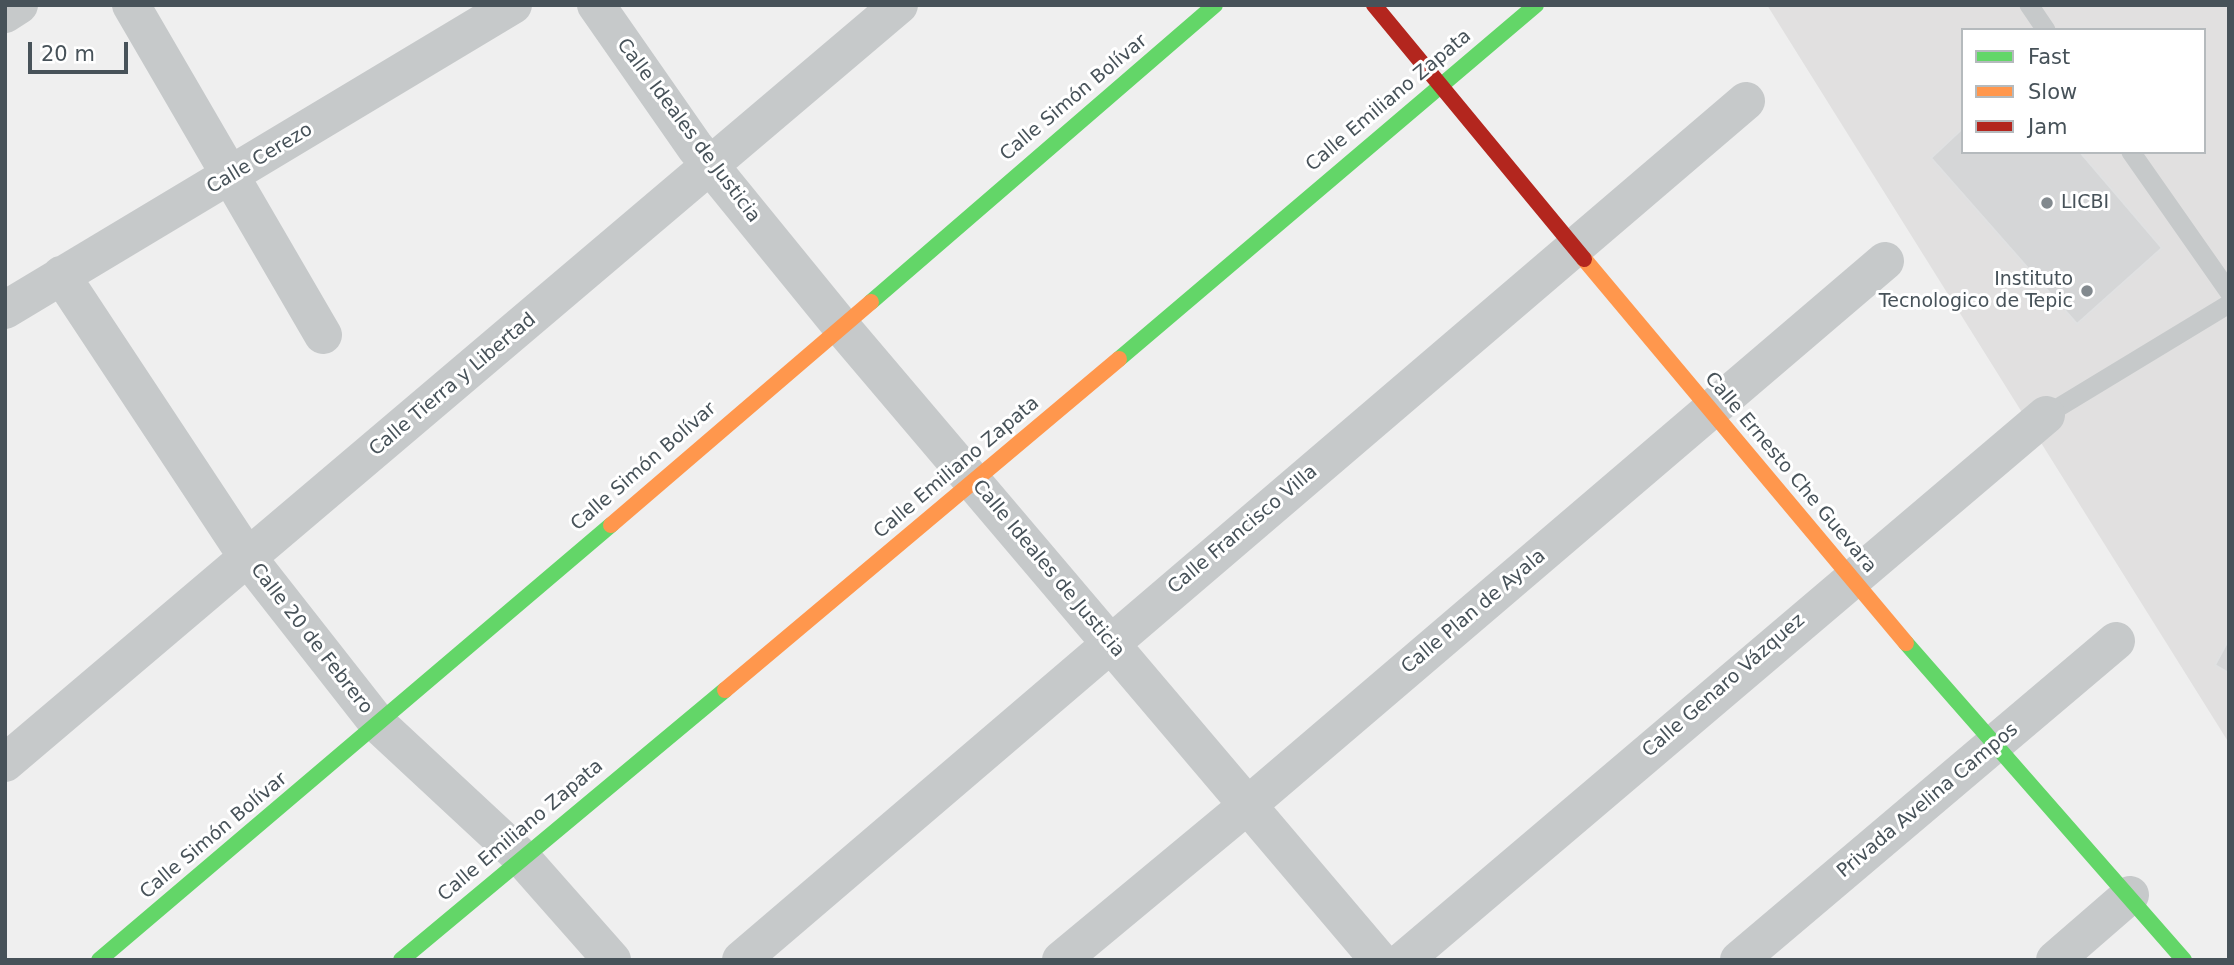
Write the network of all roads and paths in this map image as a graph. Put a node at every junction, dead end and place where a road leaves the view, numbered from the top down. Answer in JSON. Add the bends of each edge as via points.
{"nodes":[{"id":1,"x":19,"y":5,"type":"edge"},
{"id":2,"x":131,"y":5,"type":"edge"},
{"id":3,"x":513,"y":5,"type":"edge"},
{"id":4,"x":596,"y":5,"type":"edge"},
{"id":5,"x":900,"y":5,"type":"edge"},
{"id":6,"x":1215,"y":5,"type":"edge"},
{"id":7,"x":1374,"y":5,"type":"edge"},
{"id":8,"x":1536,"y":5,"type":"edge"},
{"id":9,"x":2029,"y":5,"type":"edge"},
{"id":10,"x":5,"y":14,"type":"edge"},
{"id":11,"x":2045,"y":28,"type":"edge"},
{"id":12,"x":1440,"y":85,"type":"junction"},
{"id":13,"x":1745,"y":101,"type":"dead end"},
{"id":14,"x":2132,"y":154,"type":"edge"},
{"id":15,"x":710,"y":167,"type":"junction"},
{"id":16,"x":233,"y":176,"type":"junction"},
{"id":17,"x":1575,"y":250,"type":"junction"},
{"id":18,"x":1885,"y":261,"type":"dead end"},
{"id":19,"x":61,"y":275,"type":"junction"},
{"id":20,"x":2229,"y":292,"type":"edge"},
{"id":21,"x":2229,"y":304,"type":"edge"},
{"id":22,"x":5,"y":310,"type":"edge"},
{"id":23,"x":840,"y":325,"type":"junction"},
{"id":24,"x":323,"y":335,"type":"dead end"},
{"id":25,"x":1710,"y":411,"type":"junction"},
{"id":26,"x":2046,"y":415,"type":"joint"},
{"id":27,"x":974,"y":482,"type":"junction"},
{"id":28,"x":248,"y":558,"type":"junction"},
{"id":29,"x":1852,"y":577,"type":"junction"},
{"id":30,"x":2116,"y":641,"type":"dead end"},
{"id":31,"x":1110,"y":642,"type":"junction"},
{"id":32,"x":379,"y":725,"type":"junction"},
{"id":33,"x":1994,"y":745,"type":"junction"},
{"id":34,"x":5,"y":763,"type":"edge"},
{"id":35,"x":1249,"y":804,"type":"junction"},
{"id":36,"x":521,"y":857,"type":"junction"},
{"id":37,"x":2130,"y":895,"type":"junction"},
{"id":38,"x":99,"y":960,"type":"edge"},
{"id":39,"x":401,"y":960,"type":"edge"},
{"id":40,"x":612,"y":960,"type":"edge"},
{"id":41,"x":741,"y":960,"type":"edge"},
{"id":42,"x":1061,"y":960,"type":"edge"},
{"id":43,"x":1379,"y":960,"type":"edge"},
{"id":44,"x":1404,"y":960,"type":"edge"},
{"id":45,"x":1739,"y":960,"type":"edge"},
{"id":46,"x":2055,"y":960,"type":"edge"},
{"id":47,"x":2184,"y":960,"type":"edge"}],
"edges":[{"from":1,"to":10,"type":"street"},
{"from":2,"to":16,"type":"street"},
{"from":3,"to":16,"type":"street","name":"Calle Cerezo"},
{"from":4,"to":15,"type":"street","name":"Calle Ideales de Justicia"},
{"from":5,"to":15,"type":"street","name":"Calle Tierra y Libertad"},
{"from":6,"to":23,"type":"street","name":"Calle Simón Bolívar"},
{"from":7,"to":12,"type":"street","name":"Calle Ernesto Che Guevara"},
{"from":8,"to":12,"type":"street","name":"Calle Emiliano Zapata"},
{"from":9,"to":11,"type":"lane"},
{"from":12,"to":17,"type":"street","name":"Calle Ernesto Che Guevara"},
{"from":12,"to":27,"type":"street","name":"Calle Emiliano Zapata"},
{"from":13,"to":17,"type":"street","name":"Calle Francisco Villa"},
{"from":14,"to":20,"type":"lane"},
{"from":15,"to":23,"type":"street","name":"Calle Ideales de Justicia"},
{"from":15,"to":28,"type":"street","name":"Calle Tierra y Libertad"},
{"from":16,"to":19,"type":"street","name":"Calle Cerezo"},
{"from":16,"to":24,"type":"street"},
{"from":17,"to":25,"type":"street","name":"Calle Ernesto Che Guevara"},
{"from":17,"to":31,"type":"street","name":"Calle Francisco Villa"},
{"from":18,"to":25,"type":"street","name":"Calle Plan de Ayala"},
{"from":19,"to":22,"type":"street","name":"Calle Cerezo"},
{"from":19,"to":28,"type":"street","name":"Calle 20 de Febrero"},
{"from":21,"to":26,"type":"lane"},
{"from":23,"to":27,"type":"street","name":"Calle Ideales de Justicia"},
{"from":23,"to":32,"type":"street","name":"Calle Simón Bolívar"},
{"from":25,"to":29,"type":"street","name":"Calle Ernesto Che Guevara"},
{"from":25,"to":35,"type":"street","name":"Calle Plan de Ayala"},
{"from":26,"to":29,"type":"street","name":"Calle Genaro Vázquez"},
{"from":27,"to":31,"type":"street","name":"Calle Ideales de Justicia"},
{"from":27,"to":36,"type":"street","name":"Calle Emiliano Zapata"},
{"from":28,"to":32,"type":"street","name":"Calle 20 de Febrero"},
{"from":28,"to":34,"type":"street","name":"Calle Tierra y Libertad"},
{"from":29,"to":33,"type":"street","name":"Calle Ernesto Che Guevara"},
{"from":29,"to":44,"type":"street","name":"Calle Genaro Vázquez"},
{"from":30,"to":33,"type":"street","name":"Privada Avelina Campos"},
{"from":31,"to":35,"type":"street","name":"Calle Ideales de Justicia"},
{"from":31,"to":41,"type":"street","name":"Calle Francisco Villa"},
{"from":32,"to":36,"type":"street","name":"Calle 20 de Febrero"},
{"from":32,"to":38,"type":"street","name":"Calle Simón Bolívar"},
{"from":33,"to":37,"type":"street","name":"Calle Ernesto Che Guevara"},
{"from":33,"to":45,"type":"street","name":"Privada Avelina Campos"},
{"from":35,"to":42,"type":"street","name":"Calle Plan de Ayala"},
{"from":35,"to":43,"type":"street","name":"Calle Ideales de Justicia"},
{"from":36,"to":39,"type":"street","name":"Calle Emiliano Zapata"},
{"from":36,"to":40,"type":"street","name":"Calle 20 de Febrero"},
{"from":37,"to":46,"type":"street"},
{"from":37,"to":47,"type":"street","name":"Calle Ernesto Che Guevara"}]}
